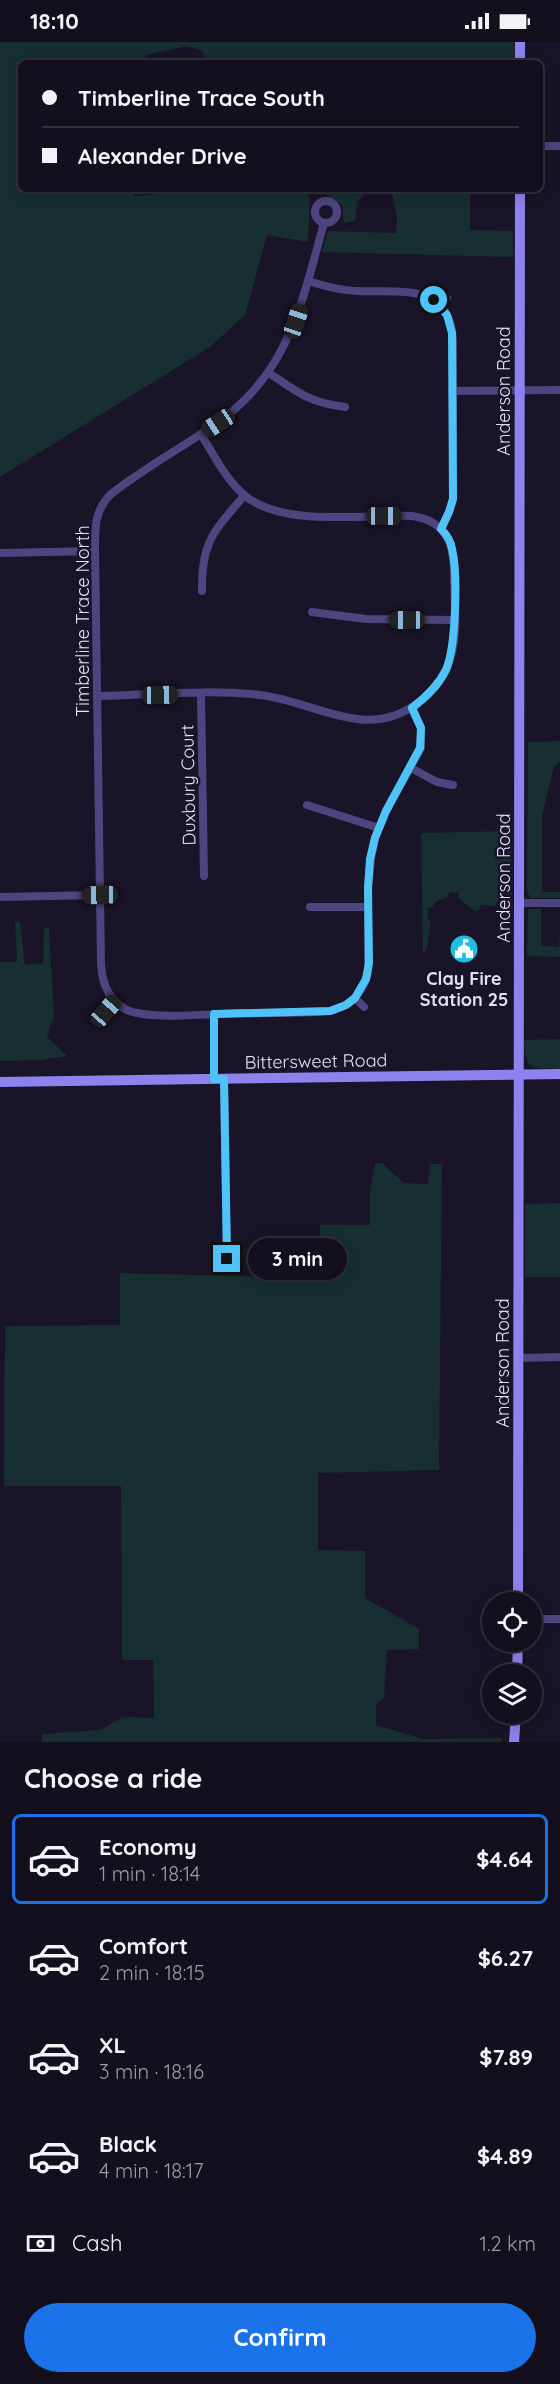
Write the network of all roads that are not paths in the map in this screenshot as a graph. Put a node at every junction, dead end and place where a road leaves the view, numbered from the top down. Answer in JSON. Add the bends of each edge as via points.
{"nodes":[{"id":1,"x":520,"y":42,"type":"edge"},
{"id":2,"x":520,"y":60,"type":"edge"},
{"id":3,"x":543,"y":146,"type":"edge"},
{"id":4,"x":560,"y":146,"type":"edge"},
{"id":5,"x":520,"y":192,"type":"edge"},
{"id":6,"x":324,"y":223,"type":"dead end"},
{"id":7,"x":308,"y":282,"type":"junction"},
{"id":8,"x":447,"y":298,"type":"dead end"},
{"id":9,"x":437,"y":303,"type":"junction"},
{"id":10,"x":268,"y":372,"type":"junction"},
{"id":11,"x":560,"y":390,"type":"edge"},
{"id":12,"x":452,"y":391,"type":"junction"},
{"id":13,"x":519,"y":391,"type":"junction"},
{"id":14,"x":345,"y":407,"type":"dead end"},
{"id":15,"x":201,"y":434,"type":"junction"},
{"id":16,"x":244,"y":496,"type":"junction"},
{"id":17,"x":441,"y":529,"type":"junction"},
{"id":18,"x":95,"y":551,"type":"junction"},
{"id":19,"x":0,"y":553,"type":"edge"},
{"id":20,"x":202,"y":591,"type":"dead end"},
{"id":21,"x":312,"y":612,"type":"dead end"},
{"id":22,"x":454,"y":620,"type":"junction"},
{"id":23,"x":201,"y":694,"type":"junction"},
{"id":24,"x":97,"y":696,"type":"junction"},
{"id":25,"x":412,"y":708,"type":"junction"},
{"id":26,"x":411,"y":768,"type":"junction"},
{"id":27,"x":453,"y":785,"type":"dead end"},
{"id":28,"x":307,"y":805,"type":"dead end"},
{"id":29,"x":379,"y":828,"type":"junction"},
{"id":30,"x":204,"y":876,"type":"dead end"},
{"id":31,"x":100,"y":895,"type":"junction"},
{"id":32,"x":0,"y":897,"type":"edge"},
{"id":33,"x":519,"y":903,"type":"junction"},
{"id":34,"x":560,"y":903,"type":"edge"},
{"id":35,"x":310,"y":907,"type":"dead end"},
{"id":36,"x":368,"y":907,"type":"junction"},
{"id":37,"x":355,"y":998,"type":"junction"},
{"id":38,"x":115,"y":1001,"type":"junction"},
{"id":39,"x":364,"y":1007,"type":"dead end"},
{"id":40,"x":106,"y":1011,"type":"dead end"},
{"id":41,"x":214,"y":1014,"type":"junction"},
{"id":42,"x":560,"y":1074,"type":"edge"},
{"id":43,"x":519,"y":1075,"type":"junction"},
{"id":44,"x":219,"y":1079,"type":"junction"},
{"id":45,"x":0,"y":1082,"type":"edge"},
{"id":46,"x":227,"y":1259,"type":"dead end"},
{"id":47,"x":519,"y":1358,"type":"junction"},
{"id":48,"x":560,"y":1358,"type":"edge"},
{"id":49,"x":518,"y":1592,"type":"edge"},
{"id":50,"x":542,"y":1619,"type":"edge"},
{"id":51,"x":560,"y":1619,"type":"edge"},
{"id":52,"x":515,"y":1724,"type":"edge"},
{"id":53,"x":514,"y":1742,"type":"edge"}],
"edges":[{"from":1,"to":2,"type":"street"},
{"from":3,"to":4,"type":"street"},
{"from":5,"to":13,"type":"street","name":"Anderson Road"},
{"from":6,"to":7,"type":"street","name":"Timberline Trace North"},
{"from":7,"to":9,"type":"street","via":[[350,291],[412,292]]},
{"from":7,"to":10,"type":"street","name":"Timberline Trace North","via":[[291,333]]},
{"from":8,"to":9,"type":"street"},
{"from":9,"to":12,"type":"street","via":[[447,315],[452,333]]},
{"from":10,"to":14,"type":"street","via":[[309,399]]},
{"from":10,"to":15,"type":"street","name":"Timberline Trace North","via":[[240,404]]},
{"from":11,"to":13,"type":"street"},
{"from":12,"to":13,"type":"street"},
{"from":12,"to":17,"type":"street","via":[[453,499]]},
{"from":13,"to":33,"type":"street","name":"Anderson Road"},
{"from":15,"to":16,"type":"street"},
{"from":15,"to":18,"type":"street","name":"Timberline Trace North","via":[[107,498],[97,516]]},
{"from":16,"to":17,"type":"street","via":[[289,515],[412,516]]},
{"from":16,"to":20,"type":"street","via":[[208,543],[203,558]]},
{"from":17,"to":22,"type":"street","via":[[454,558]]},
{"from":18,"to":19,"type":"street"},
{"from":18,"to":24,"type":"street","name":"Timberline Trace North"},
{"from":21,"to":22,"type":"street","via":[[366,619]]},
{"from":22,"to":25,"type":"street","via":[[452,652],[443,675]]},
{"from":23,"to":24,"type":"street"},
{"from":23,"to":25,"type":"street","via":[[262,695],[364,720],[385,718]]},
{"from":23,"to":30,"type":"street","name":"Duxbury Court"},
{"from":24,"to":31,"type":"street","name":"Timberline Trace North"},
{"from":25,"to":26,"type":"street","via":[[422,738]]},
{"from":26,"to":27,"type":"street","via":[[437,782]]},
{"from":26,"to":29,"type":"street"},
{"from":28,"to":29,"type":"street"},
{"from":29,"to":36,"type":"street","via":[[370,859]]},
{"from":31,"to":32,"type":"street"},
{"from":31,"to":38,"type":"street","name":"Timberline Trace North","via":[[102,976]]},
{"from":33,"to":34,"type":"street"},
{"from":33,"to":43,"type":"street","name":"Anderson Road"},
{"from":35,"to":36,"type":"street"},
{"from":36,"to":37,"type":"street","via":[[368,974]]},
{"from":37,"to":39,"type":"street"},
{"from":37,"to":41,"type":"street","via":[[330,1011]]},
{"from":38,"to":40,"type":"street"},
{"from":38,"to":41,"type":"street","via":[[141,1014]]},
{"from":41,"to":44,"type":"street"},
{"from":42,"to":43,"type":"street","name":"Bittersweet Road"},
{"from":43,"to":44,"type":"street","name":"Bittersweet Road"},
{"from":43,"to":47,"type":"street","name":"Anderson Road"},
{"from":44,"to":45,"type":"street","name":"Bittersweet Road"},
{"from":44,"to":46,"type":"street"},
{"from":47,"to":48,"type":"street"},
{"from":47,"to":49,"type":"street","name":"Anderson Road"},
{"from":50,"to":51,"type":"street"},
{"from":52,"to":53,"type":"street"}]}
